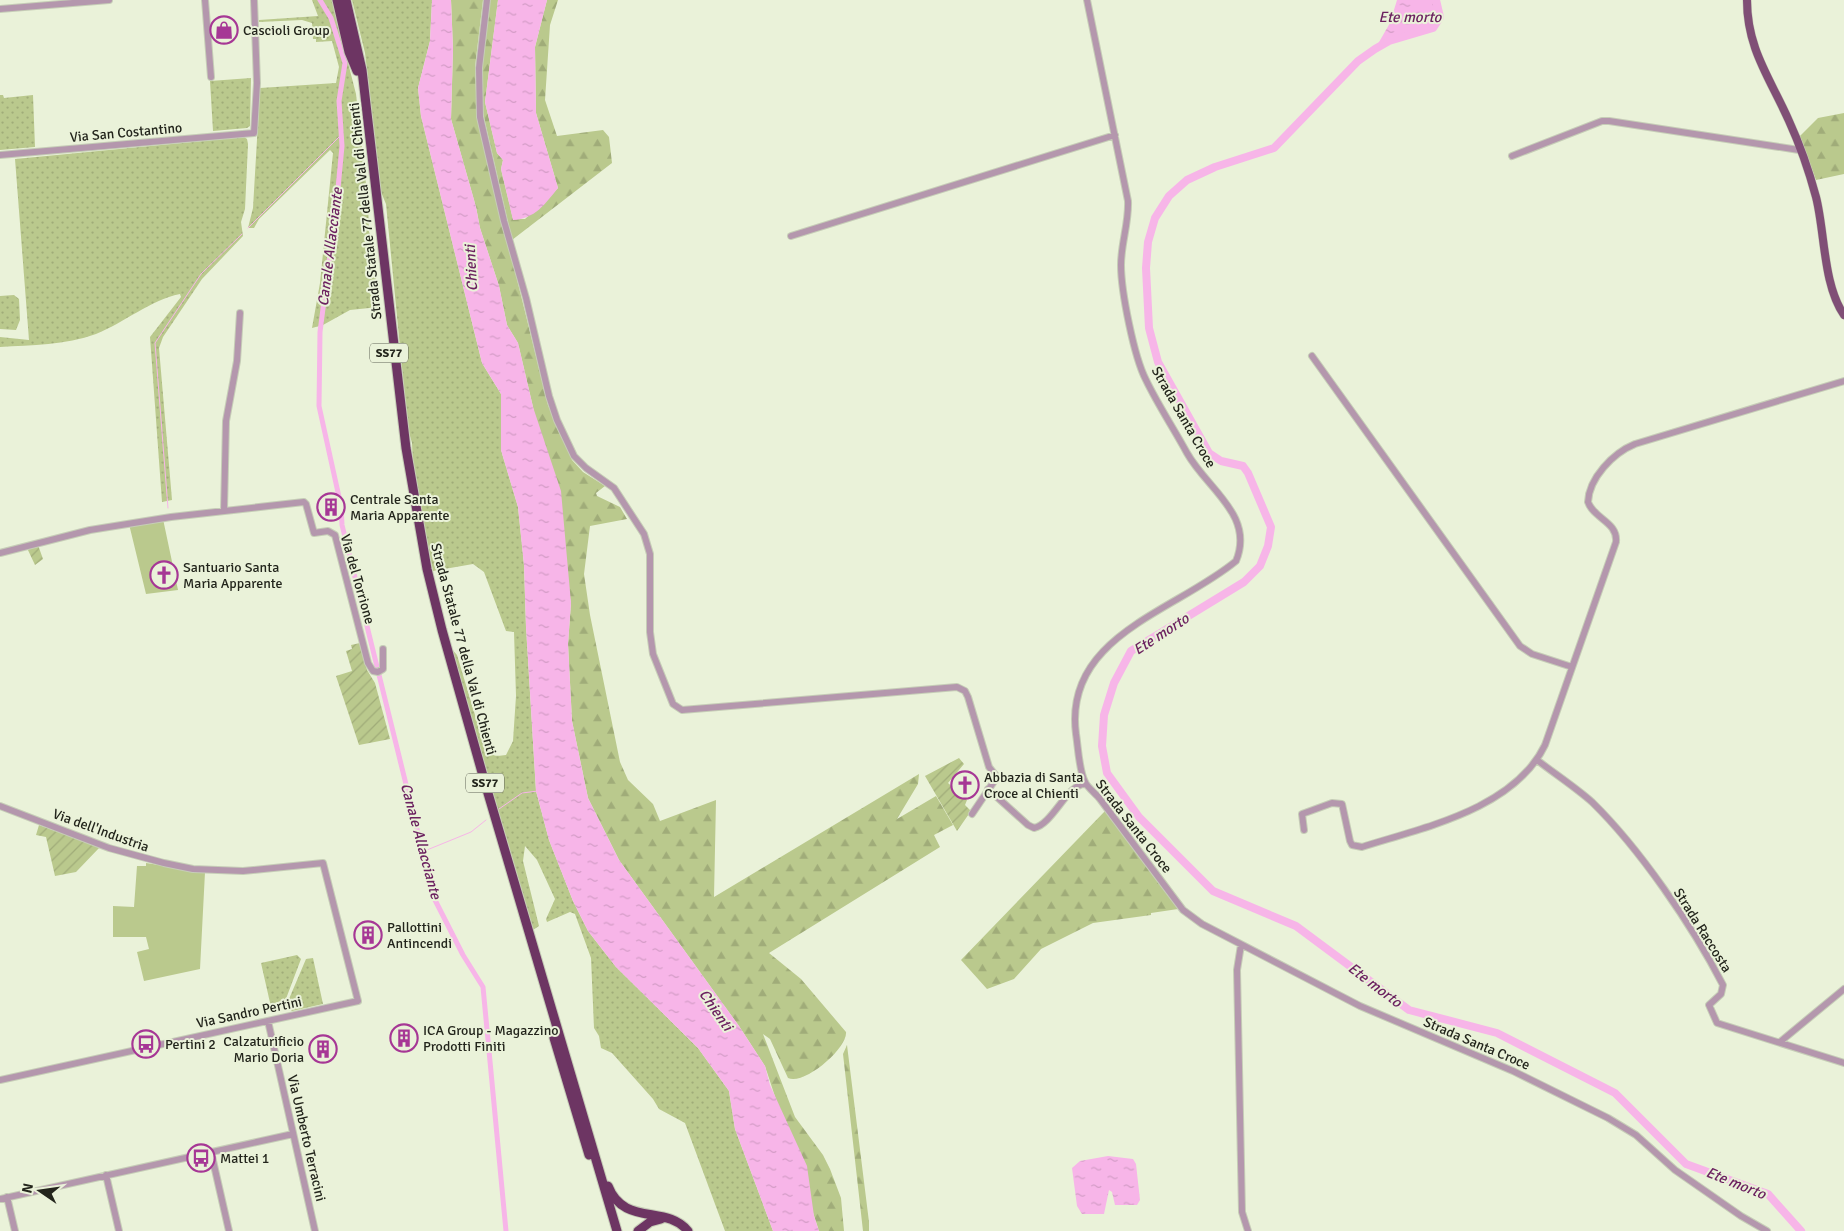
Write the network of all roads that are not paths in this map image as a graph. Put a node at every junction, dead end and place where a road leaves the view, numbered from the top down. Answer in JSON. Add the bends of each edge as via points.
{"nodes":[{"id":1,"x":108,"y":0,"type":"edge"},
{"id":2,"x":204,"y":0,"type":"edge"},
{"id":3,"x":254,"y":0,"type":"edge"},
{"id":4,"x":339,"y":0,"type":"edge"},
{"id":5,"x":348,"y":0,"type":"edge"},
{"id":6,"x":487,"y":0,"type":"edge"},
{"id":7,"x":1087,"y":0,"type":"edge"},
{"id":8,"x":1747,"y":0,"type":"edge"},
{"id":9,"x":0,"y":9,"type":"edge"},
{"id":10,"x":360,"y":71,"type":"junction"},
{"id":11,"x":211,"y":77,"type":"dead end"},
{"id":12,"x":1114,"y":135,"type":"junction"},
{"id":13,"x":1799,"y":150,"type":"junction"},
{"id":14,"x":0,"y":155,"type":"edge"},
{"id":15,"x":1512,"y":156,"type":"dead end"},
{"id":16,"x":792,"y":236,"type":"dead end"},
{"id":17,"x":240,"y":312,"type":"dead end"},
{"id":18,"x":1844,"y":315,"type":"edge"},
{"id":19,"x":1312,"y":356,"type":"dead end"},
{"id":20,"x":1844,"y":381,"type":"edge"},
{"id":21,"x":224,"y":511,"type":"junction"},
{"id":22,"x":0,"y":553,"type":"edge"},
{"id":23,"x":383,"y":649,"type":"dead end"},
{"id":24,"x":1572,"y":667,"type":"junction"},
{"id":25,"x":1537,"y":760,"type":"junction"},
{"id":26,"x":1085,"y":784,"type":"junction"},
{"id":27,"x":988,"y":789,"type":"junction"},
{"id":28,"x":0,"y":806,"type":"edge"},
{"id":29,"x":972,"y":814,"type":"dead end"},
{"id":30,"x":1304,"y":830,"type":"dead end"},
{"id":31,"x":1241,"y":945,"type":"junction"},
{"id":32,"x":533,"y":955,"type":"junction"},
{"id":33,"x":1844,"y":989,"type":"edge"},
{"id":34,"x":358,"y":1001,"type":"joint"},
{"id":35,"x":268,"y":1021,"type":"junction"},
{"id":36,"x":1780,"y":1042,"type":"junction"},
{"id":37,"x":1844,"y":1063,"type":"edge"},
{"id":38,"x":0,"y":1080,"type":"edge"},
{"id":39,"x":575,"y":1086,"type":"junction"},
{"id":40,"x":293,"y":1134,"type":"junction"},
{"id":41,"x":211,"y":1152,"type":"junction"},
{"id":42,"x":106,"y":1175,"type":"junction"},
{"id":43,"x":7,"y":1197,"type":"junction"},
{"id":44,"x":0,"y":1199,"type":"edge"},
{"id":45,"x":666,"y":1218,"type":"junction"},
{"id":46,"x":15,"y":1231,"type":"edge"},
{"id":47,"x":119,"y":1231,"type":"edge"},
{"id":48,"x":229,"y":1231,"type":"edge"},
{"id":49,"x":315,"y":1231,"type":"edge"},
{"id":50,"x":611,"y":1231,"type":"edge"},
{"id":51,"x":617,"y":1231,"type":"edge"},
{"id":52,"x":638,"y":1231,"type":"edge"},
{"id":53,"x":688,"y":1231,"type":"edge"},
{"id":54,"x":1248,"y":1231,"type":"edge"},
{"id":55,"x":1767,"y":1231,"type":"edge"}],
"edges":[{"from":1,"to":9,"type":"street"},
{"from":2,"to":11,"type":"street"},
{"from":3,"to":14,"type":"street","name":"Via San Costantino","via":[[257,75],[254,133]]},
{"from":4,"to":10,"type":"highway","via":[[349,52]]},
{"from":5,"to":10,"type":"highway","via":[[361,48]]},
{"from":6,"to":27,"type":"street","via":[[479,68],[480,117],[549,396],[574,456],[614,488],[644,534],[650,554],[651,645],[672,704],[682,710],[957,687],[968,697],[989,767],[997,777]]},
{"from":7,"to":12,"type":"street","name":"Strada Santa Croce"},
{"from":8,"to":13,"type":"main road","via":[[1747,22],[1759,63],[1790,122]]},
{"from":10,"to":32,"type":"highway","name":"Strada Statale 77 della Val di Chienti","number":"SS77","via":[[406,448],[422,547],[441,636]]},
{"from":12,"to":16,"type":"street"},
{"from":12,"to":26,"type":"street","name":"Strada Santa Croce","via":[[1128,201],[1121,277],[1145,379],[1194,465],[1232,510],[1242,538],[1236,561],[1116,638],[1083,678],[1076,697],[1075,721]]},
{"from":13,"to":15,"type":"street","via":[[1602,121]]},
{"from":13,"to":18,"type":"main road","via":[[1815,196],[1833,289]]},
{"from":17,"to":21,"type":"street","via":[[237,361],[226,421]]},
{"from":19,"to":24,"type":"street","via":[[1520,646],[1532,654]]},
{"from":20,"to":24,"type":"street","via":[[1635,444],[1616,454],[1588,495],[1590,508],[1614,528],[1617,535]]},
{"from":21,"to":22,"type":"street","name":"Via del Torrione","via":[[90,530]]},
{"from":21,"to":23,"type":"street","name":"Via del Torrione","via":[[304,502],[314,532],[334,533],[368,663],[373,671],[382,671]]},
{"from":24,"to":25,"type":"street"},
{"from":25,"to":30,"type":"street","via":[[1511,785],[1470,811],[1362,847],[1352,845],[1350,841],[1342,804],[1332,803],[1302,814]]},
{"from":25,"to":36,"type":"street","name":"Strada Raccosta","via":[[1590,801],[1616,827],[1683,917],[1723,985],[1721,994],[1709,1005],[1717,1023]]},
{"from":26,"to":27,"type":"street","via":[[1076,788],[1042,824],[1034,828]]},
{"from":26,"to":31,"type":"street","name":"Strada Santa Croce","via":[[1100,799],[1183,910]]},
{"from":27,"to":29,"type":"street"},
{"from":28,"to":34,"type":"street","name":"Via dell'Industria","via":[[108,848],[164,864],[242,871],[323,863]]},
{"from":31,"to":54,"type":"street","via":[[1237,970],[1242,1212]]},
{"from":31,"to":55,"type":"street","name":"Strada Santa Croce","via":[[1360,1006],[1513,1071],[1608,1118],[1636,1135],[1689,1180]]},
{"from":32,"to":39,"type":"highway","name":"Strada Statale 77 della Val di Chienti","number":"SS77"},
{"from":32,"to":50,"type":"highway","name":"Strada Statale 77 della Val di Chienti","number":"SS77"},
{"from":33,"to":36,"type":"street"},
{"from":34,"to":35,"type":"street","name":"Via Sandro Pertini"},
{"from":35,"to":38,"type":"street","name":"Via Sandro Pertini"},
{"from":35,"to":40,"type":"street","name":"Via Umberto Terracini"},
{"from":36,"to":37,"type":"street","name":"Strada Raccosta"},
{"from":39,"to":45,"type":"highway","via":[[584,1104],[613,1196],[629,1210]]},
{"from":39,"to":51,"type":"highway","name":"Strada Statale 77 della Val di Chienti","number":"SS77"},
{"from":40,"to":41,"type":"street"},
{"from":40,"to":49,"type":"street","name":"Via Umberto Terracini"},
{"from":41,"to":42,"type":"street"},
{"from":41,"to":48,"type":"street"},
{"from":42,"to":43,"type":"street"},
{"from":42,"to":47,"type":"street"},
{"from":43,"to":44,"type":"street"},
{"from":43,"to":46,"type":"street"},
{"from":45,"to":52,"type":"highway","via":[[650,1222]]},
{"from":45,"to":53,"type":"highway","via":[[678,1222]]}]}
